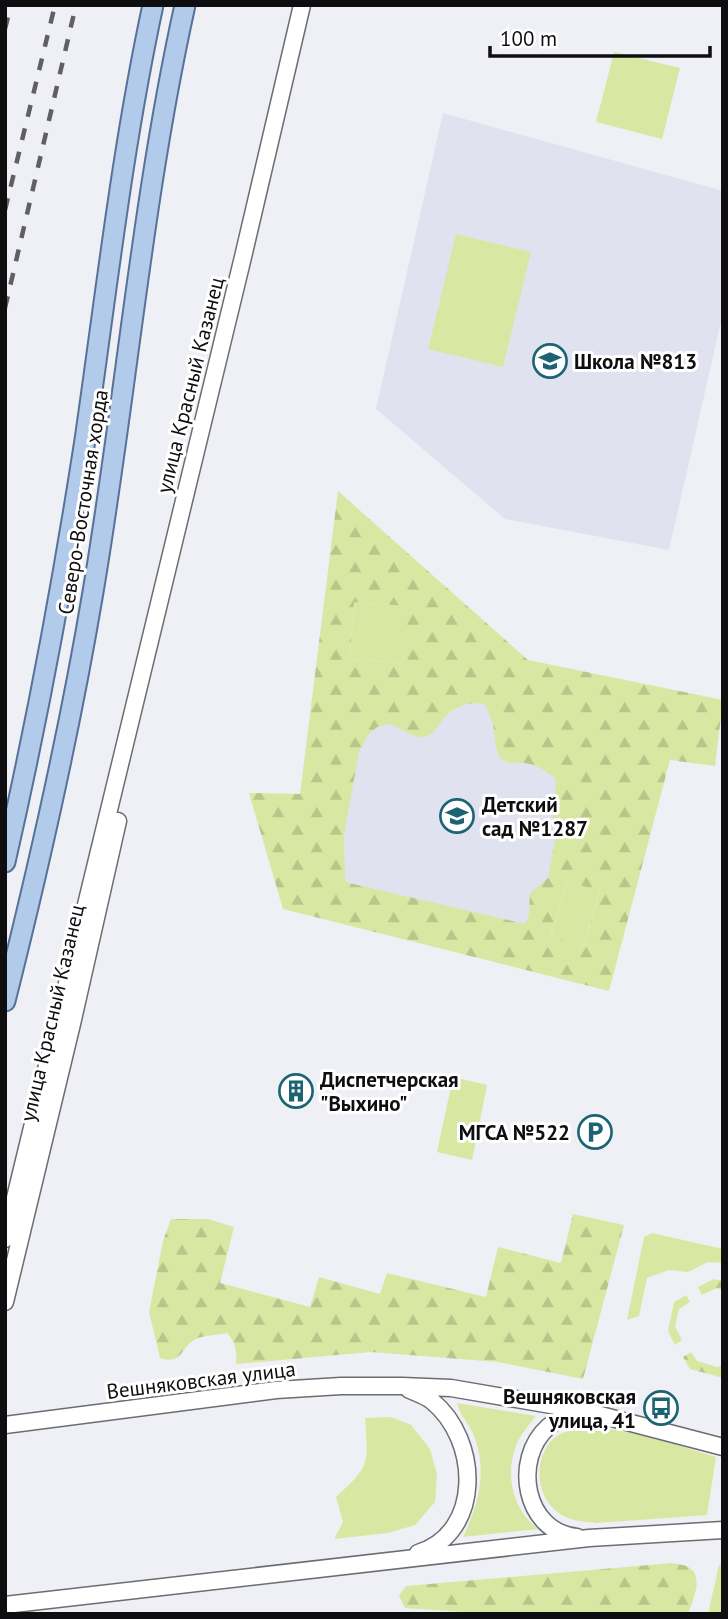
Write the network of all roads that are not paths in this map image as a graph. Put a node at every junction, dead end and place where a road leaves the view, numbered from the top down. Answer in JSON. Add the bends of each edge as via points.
{"nodes":[{"id":1,"x":153,"y":5,"type":"edge"},
{"id":2,"x":185,"y":5,"type":"edge"},
{"id":3,"x":302,"y":5,"type":"edge"},
{"id":4,"x":118,"y":774,"type":"junction"},
{"id":5,"x":5,"y":862,"type":"edge"},
{"id":6,"x":5,"y":1001,"type":"edge"},
{"id":7,"x":5,"y":1239,"type":"edge"},
{"id":8,"x":5,"y":1302,"type":"edge"},
{"id":9,"x":402,"y":1386,"type":"junction"},
{"id":10,"x":585,"y":1411,"type":"junction"},
{"id":11,"x":5,"y":1425,"type":"edge"},
{"id":12,"x":723,"y":1447,"type":"edge"},
{"id":13,"x":723,"y":1530,"type":"edge"},
{"id":14,"x":589,"y":1538,"type":"junction"},
{"id":15,"x":381,"y":1562,"type":"junction"},
{"id":16,"x":5,"y":1605,"type":"edge"}],
"edges":[{"from":1,"to":5,"type":"main road","name":"Северо-Восточная хорда","via":[[125,154],[60,595]]},
{"from":2,"to":6,"type":"main road","name":"Северо-Восточная хорда","via":[[135,290],[93,592],[52,804]]},
{"from":3,"to":4,"type":"street","name":"улица Красный Казанец"},
{"from":4,"to":7,"type":"street","name":"улица Красный Казанец"},
{"from":4,"to":8,"type":"street","name":"улица Красный Казанец","via":[[120,808],[106,877]]},
{"from":9,"to":10,"type":"street","name":"Вешняковская улица","via":[[477,1391]]},
{"from":9,"to":11,"type":"street","name":"Вешняковская улица","via":[[276,1390]]},
{"from":9,"to":15,"type":"street","name":"Вешняковская улица","via":[[432,1401],[456,1433],[466,1458],[466,1502],[458,1524],[444,1540],[427,1550]]},
{"from":10,"to":12,"type":"street","name":"Вешняковская улица"},
{"from":10,"to":14,"type":"street","name":"Вешняковская улица","via":[[549,1426],[533,1445],[526,1468],[528,1492],[550,1527]]},
{"from":13,"to":14,"type":"street","name":"Вешняковская улица"},
{"from":14,"to":15,"type":"street","name":"Вешняковская улица"},
{"from":15,"to":16,"type":"street","name":"Вешняковская улица"}]}
